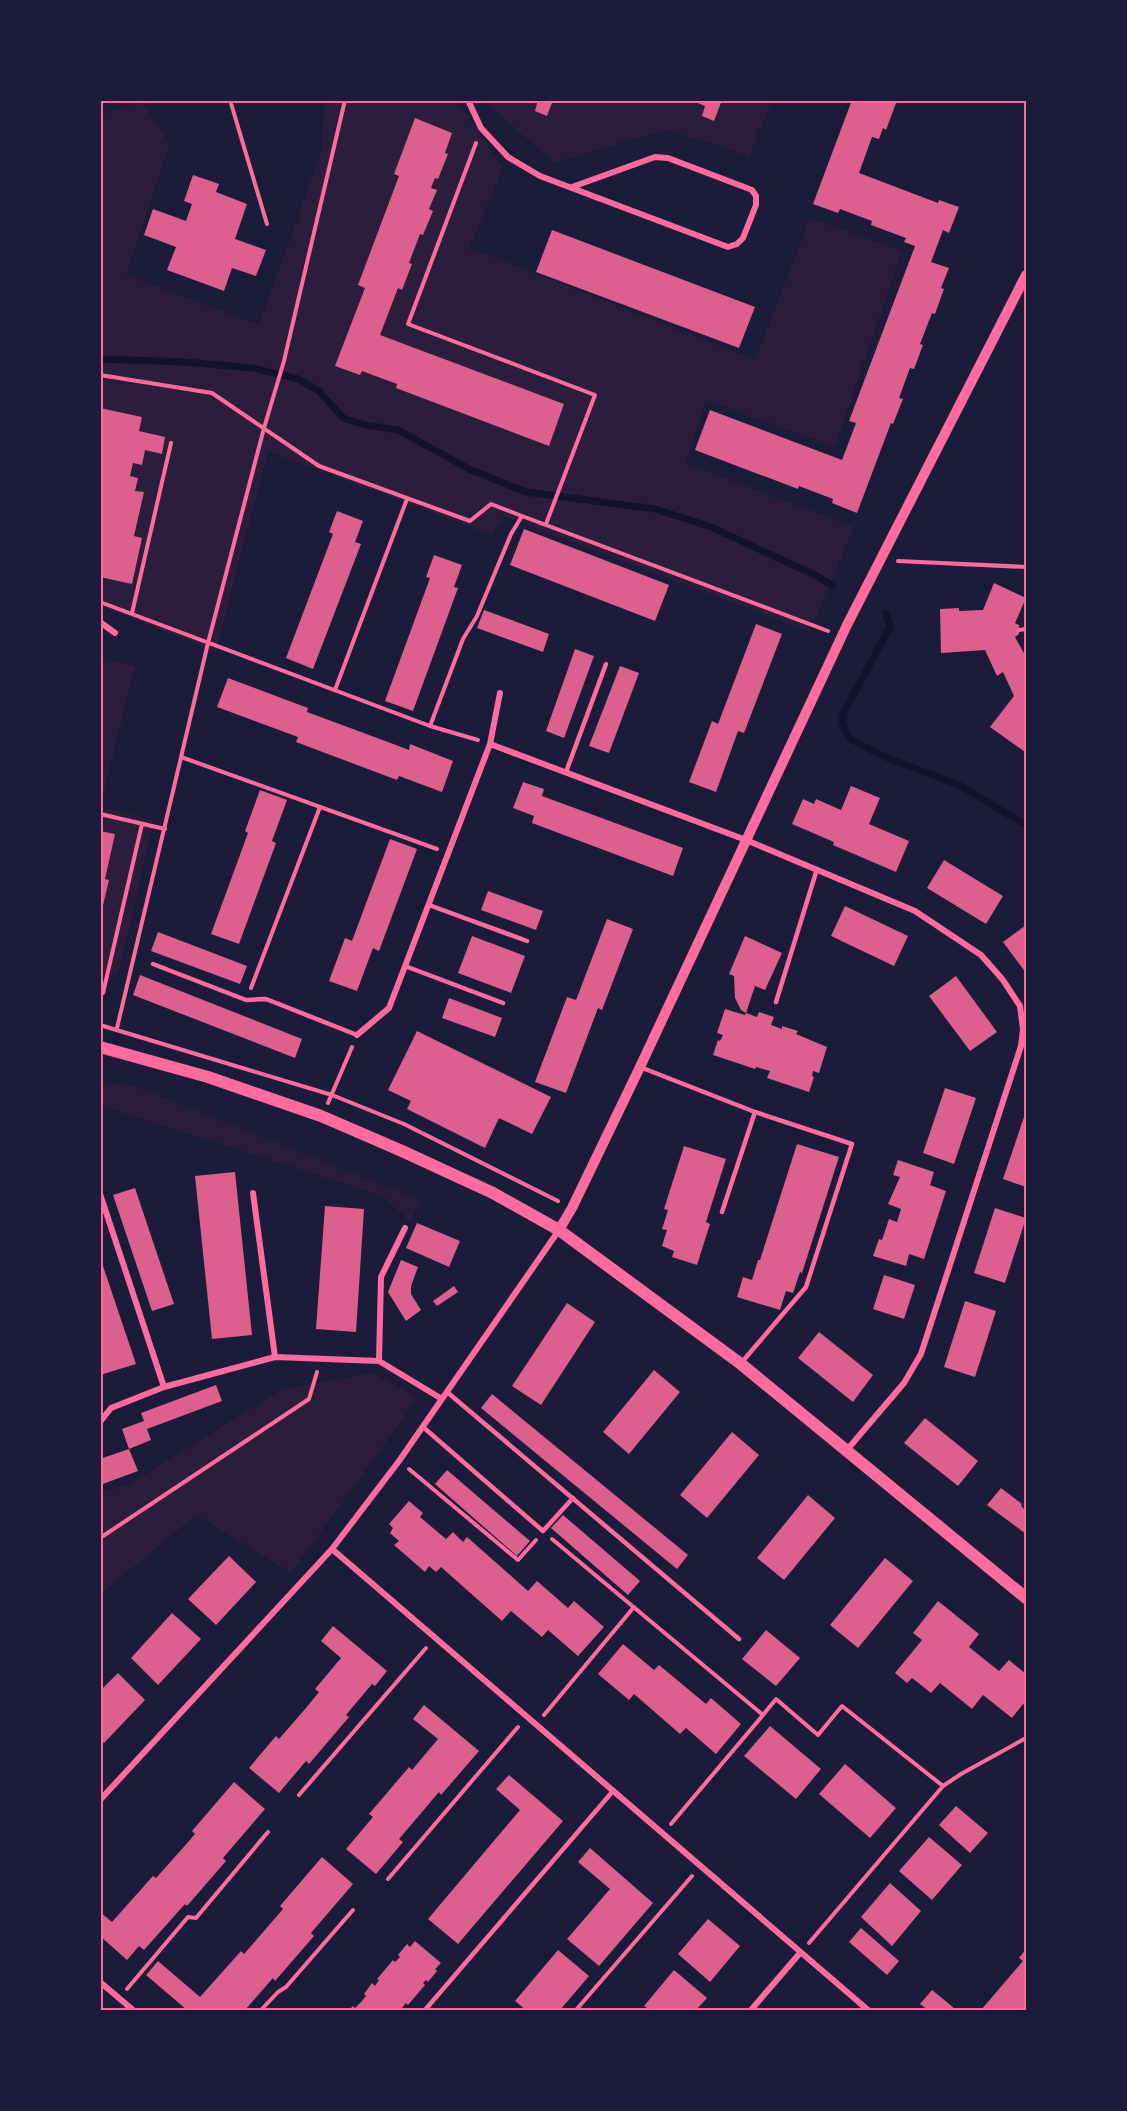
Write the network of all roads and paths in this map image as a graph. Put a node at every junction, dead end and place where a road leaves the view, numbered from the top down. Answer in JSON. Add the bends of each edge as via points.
{"nodes":[{"id":1,"x":230,"y":100,"type":"edge"},
{"id":2,"x":345,"y":100,"type":"edge"},
{"id":3,"x":468,"y":100,"type":"edge"},
{"id":4,"x":481,"y":128,"type":"junction"},
{"id":5,"x":572,"y":188,"type":"junction"},
{"id":6,"x":267,"y":224,"type":"dead end"},
{"id":7,"x":1026,"y":275,"type":"edge"},
{"id":8,"x":100,"y":375,"type":"edge"},
{"id":9,"x":264,"y":428,"type":"junction"},
{"id":10,"x":171,"y":443,"type":"dead end"},
{"id":11,"x":407,"y":498,"type":"junction"},
{"id":12,"x":522,"y":516,"type":"junction"},
{"id":13,"x":546,"y":524,"type":"junction"},
{"id":14,"x":882,"y":560,"type":"junction"},
{"id":15,"x":1026,"y":567,"type":"edge"},
{"id":16,"x":100,"y":602,"type":"edge"},
{"id":17,"x":132,"y":613,"type":"junction"},
{"id":18,"x":100,"y":622,"type":"edge"},
{"id":19,"x":1026,"y":629,"type":"edge"},
{"id":20,"x":1019,"y":630,"type":"dead end"},
{"id":21,"x":115,"y":633,"type":"dead end"},
{"id":22,"x":842,"y":636,"type":"junction"},
{"id":23,"x":208,"y":643,"type":"junction"},
{"id":24,"x":606,"y":664,"type":"dead end"},
{"id":25,"x":335,"y":690,"type":"junction"},
{"id":26,"x":500,"y":693,"type":"dead end"},
{"id":27,"x":430,"y":726,"type":"junction"},
{"id":28,"x":490,"y":744,"type":"junction"},
{"id":29,"x":182,"y":757,"type":"junction"},
{"id":30,"x":566,"y":772,"type":"junction"},
{"id":31,"x":320,"y":807,"type":"junction"},
{"id":32,"x":100,"y":814,"type":"edge"},
{"id":33,"x":142,"y":824,"type":"junction"},
{"id":34,"x":165,"y":829,"type":"junction"},
{"id":35,"x":746,"y":840,"type":"junction"},
{"id":36,"x":449,"y":853,"type":"junction"},
{"id":37,"x":817,"y":870,"type":"junction"},
{"id":38,"x":429,"y":905,"type":"junction"},
{"id":39,"x":527,"y":941,"type":"dead end"},
{"id":40,"x":153,"y":964,"type":"dead end"},
{"id":41,"x":405,"y":966,"type":"junction"},
{"id":42,"x":103,"y":993,"type":"dead end"},
{"id":43,"x":246,"y":1000,"type":"junction"},
{"id":44,"x":776,"y":1002,"type":"dead end"},
{"id":45,"x":503,"y":1003,"type":"dead end"},
{"id":46,"x":117,"y":1028,"type":"dead end"},
{"id":47,"x":357,"y":1035,"type":"junction"},
{"id":48,"x":100,"y":1047,"type":"edge"},
{"id":49,"x":640,"y":1067,"type":"junction"},
{"id":50,"x":755,"y":1112,"type":"junction"},
{"id":51,"x":321,"y":1116,"type":"junction"},
{"id":52,"x":253,"y":1193,"type":"dead end"},
{"id":53,"x":100,"y":1194,"type":"edge"},
{"id":54,"x":722,"y":1212,"type":"dead end"},
{"id":55,"x":405,"y":1228,"type":"dead end"},
{"id":56,"x":559,"y":1230,"type":"junction"},
{"id":57,"x":275,"y":1357,"type":"junction"},
{"id":58,"x":321,"y":1358,"type":"junction"},
{"id":59,"x":379,"y":1361,"type":"junction"},
{"id":60,"x":741,"y":1364,"type":"junction"},
{"id":61,"x":164,"y":1387,"type":"junction"},
{"id":62,"x":447,"y":1392,"type":"junction"},
{"id":63,"x":442,"y":1399,"type":"junction"},
{"id":64,"x":100,"y":1422,"type":"edge"},
{"id":65,"x":423,"y":1427,"type":"junction"},
{"id":66,"x":846,"y":1452,"type":"junction"},
{"id":67,"x":399,"y":1461,"type":"junction"},
{"id":68,"x":573,"y":1498,"type":"junction"},
{"id":69,"x":543,"y":1531,"type":"junction"},
{"id":70,"x":100,"y":1538,"type":"edge"},
{"id":71,"x":332,"y":1549,"type":"junction"},
{"id":72,"x":1026,"y":1598,"type":"edge"},
{"id":73,"x":634,"y":1607,"type":"junction"},
{"id":74,"x":435,"y":1638,"type":"junction"},
{"id":75,"x":739,"y":1639,"type":"dead end"},
{"id":76,"x":763,"y":1715,"type":"junction"},
{"id":77,"x":527,"y":1717,"type":"junction"},
{"id":78,"x":536,"y":1725,"type":"junction"},
{"id":79,"x":1026,"y":1738,"type":"edge"},
{"id":80,"x":943,"y":1786,"type":"junction"},
{"id":81,"x":613,"y":1791,"type":"junction"},
{"id":82,"x":299,"y":1795,"type":"dead end"},
{"id":83,"x":100,"y":1800,"type":"edge"},
{"id":84,"x":268,"y":1832,"type":"dead end"},
{"id":85,"x":663,"y":1834,"type":"junction"},
{"id":86,"x":700,"y":1867,"type":"junction"},
{"id":87,"x":388,"y":1879,"type":"dead end"},
{"id":88,"x":353,"y":1910,"type":"dead end"},
{"id":89,"x":800,"y":1953,"type":"junction"},
{"id":90,"x":100,"y":1982,"type":"edge"},
{"id":91,"x":119,"y":1999,"type":"junction"},
{"id":92,"x":133,"y":2010,"type":"edge"},
{"id":93,"x":261,"y":2010,"type":"edge"},
{"id":94,"x":425,"y":2010,"type":"edge"},
{"id":95,"x":576,"y":2010,"type":"edge"},
{"id":96,"x":751,"y":2010,"type":"edge"},
{"id":97,"x":868,"y":2010,"type":"edge"}],
"edges":[{"from":1,"to":6,"type":"path"},
{"from":2,"to":9,"type":"path","via":[[284,361]]},
{"from":3,"to":4,"type":"street"},
{"from":4,"to":5,"type":"street","via":[[508,157],[540,176]]},
{"from":4,"to":13,"type":"path","via":[[408,324],[595,395]]},
{"from":5,"to":5,"type":"street","via":[[728,247],[743,238],[756,205],[752,190],[668,158],[655,157]]},
{"from":7,"to":14,"type":"street"},
{"from":8,"to":9,"type":"path","via":[[212,393]]},
{"from":9,"to":11,"type":"path","via":[[319,466]]},
{"from":9,"to":23,"type":"path"},
{"from":10,"to":17,"type":"path"},
{"from":11,"to":12,"type":"path","via":[[470,521],[491,504]]},
{"from":11,"to":25,"type":"path"},
{"from":12,"to":13,"type":"path"},
{"from":12,"to":27,"type":"path","via":[[463,639]]},
{"from":13,"to":22,"type":"path"},
{"from":14,"to":15,"type":"path"},
{"from":14,"to":22,"type":"street"},
{"from":16,"to":17,"type":"path"},
{"from":17,"to":23,"type":"path"},
{"from":18,"to":21,"type":"street"},
{"from":19,"to":20,"type":"path"},
{"from":22,"to":35,"type":"street"},
{"from":23,"to":25,"type":"path"},
{"from":23,"to":29,"type":"path"},
{"from":24,"to":30,"type":"lane"},
{"from":25,"to":27,"type":"path"},
{"from":26,"to":28,"type":"street"},
{"from":27,"to":28,"type":"path"},
{"from":28,"to":30,"type":"street"},
{"from":28,"to":36,"type":"street"},
{"from":29,"to":31,"type":"path"},
{"from":29,"to":34,"type":"path"},
{"from":30,"to":35,"type":"street"},
{"from":31,"to":36,"type":"path"},
{"from":31,"to":43,"type":"path"},
{"from":32,"to":33,"type":"path"},
{"from":33,"to":34,"type":"path"},
{"from":33,"to":42,"type":"path"},
{"from":34,"to":46,"type":"path"},
{"from":35,"to":37,"type":"street"},
{"from":35,"to":49,"type":"street"},
{"from":36,"to":38,"type":"street"},
{"from":37,"to":44,"type":"lane"},
{"from":37,"to":66,"type":"street","via":[[915,911],[981,955],[1020,1006],[1023,1029],[1021,1046],[921,1354],[904,1383]]},
{"from":38,"to":39,"type":"lane"},
{"from":38,"to":41,"type":"street"},
{"from":40,"to":43,"type":"lane"},
{"from":41,"to":45,"type":"lane"},
{"from":41,"to":47,"type":"street","via":[[389,1008]]},
{"from":43,"to":47,"type":"lane","via":[[266,999]]},
{"from":47,"to":51,"type":"path"},
{"from":48,"to":51,"type":"main road","via":[[208,1077]]},
{"from":49,"to":50,"type":"lane"},
{"from":49,"to":56,"type":"street"},
{"from":50,"to":54,"type":"lane"},
{"from":50,"to":60,"type":"lane","via":[[852,1144],[806,1287]]},
{"from":51,"to":56,"type":"main road","via":[[493,1193]]},
{"from":52,"to":57,"type":"street"},
{"from":53,"to":61,"type":"street"},
{"from":55,"to":59,"type":"street","via":[[381,1277]]},
{"from":56,"to":60,"type":"main road"},
{"from":56,"to":62,"type":"street"},
{"from":57,"to":58,"type":"street"},
{"from":57,"to":61,"type":"street"},
{"from":58,"to":59,"type":"street"},
{"from":58,"to":70,"type":"path","via":[[309,1399]]},
{"from":59,"to":63,"type":"street"},
{"from":60,"to":66,"type":"main road"},
{"from":61,"to":64,"type":"street","via":[[111,1408]]},
{"from":62,"to":63,"type":"street"},
{"from":62,"to":68,"type":"lane"},
{"from":63,"to":65,"type":"street"},
{"from":65,"to":67,"type":"street"},
{"from":65,"to":69,"type":"lane"},
{"from":66,"to":72,"type":"main road"},
{"from":67,"to":69,"type":"path","via":[[518,1560]]},
{"from":67,"to":71,"type":"street"},
{"from":68,"to":69,"type":"lane"},
{"from":68,"to":75,"type":"lane"},
{"from":69,"to":73,"type":"path"},
{"from":71,"to":74,"type":"street"},
{"from":71,"to":83,"type":"street"},
{"from":73,"to":76,"type":"path"},
{"from":73,"to":78,"type":"path"},
{"from":74,"to":77,"type":"street"},
{"from":74,"to":82,"type":"path"},
{"from":76,"to":80,"type":"path","via":[[776,1699],[818,1735],[842,1706]]},
{"from":76,"to":85,"type":"path"},
{"from":77,"to":78,"type":"street"},
{"from":77,"to":87,"type":"path"},
{"from":78,"to":81,"type":"street"},
{"from":79,"to":80,"type":"path"},
{"from":80,"to":89,"type":"path"},
{"from":81,"to":85,"type":"street"},
{"from":81,"to":94,"type":"lane"},
{"from":84,"to":91,"type":"path","via":[[196,1918],[188,1917]]},
{"from":85,"to":86,"type":"street"},
{"from":86,"to":89,"type":"street"},
{"from":86,"to":95,"type":"path"},
{"from":88,"to":93,"type":"path"},
{"from":89,"to":96,"type":"street"},
{"from":89,"to":97,"type":"street"},
{"from":90,"to":91,"type":"street"},
{"from":91,"to":92,"type":"street"}]}
